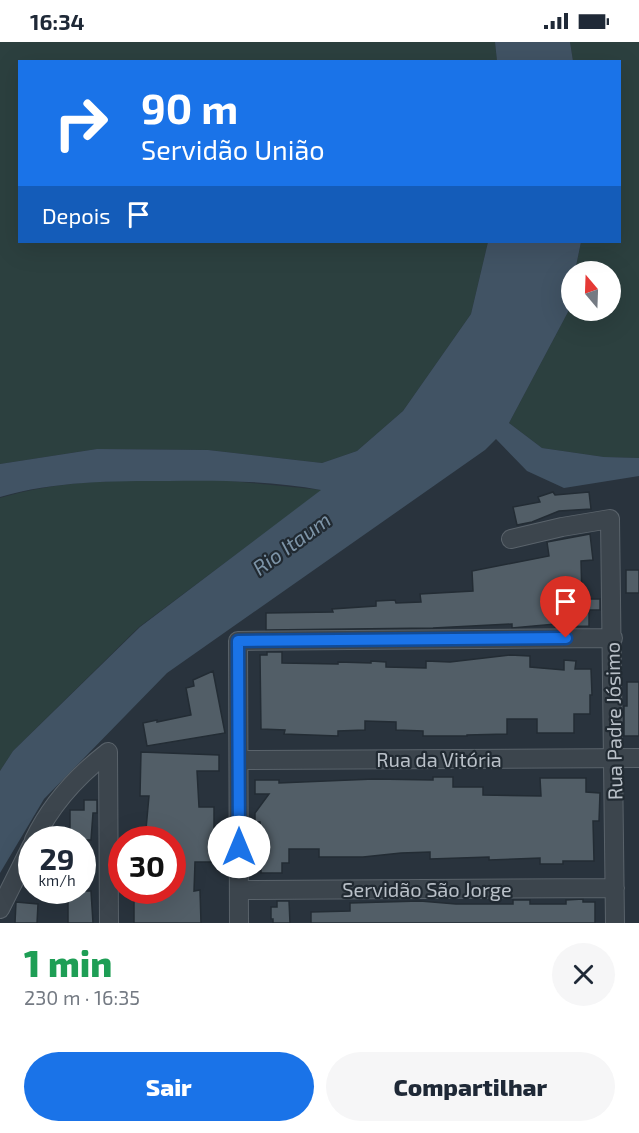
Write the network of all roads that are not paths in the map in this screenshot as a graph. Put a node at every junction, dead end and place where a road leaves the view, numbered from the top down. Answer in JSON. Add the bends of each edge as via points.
{"nodes":[{"id":1,"x":511,"y":539,"type":"dead end"},
{"id":2,"x":613,"y":638,"type":"junction"},
{"id":3,"x":614,"y":758,"type":"junction"},
{"id":4,"x":639,"y":758,"type":"edge"},
{"id":5,"x":238,"y":760,"type":"junction"},
{"id":6,"x":43,"y":826,"type":"edge"},
{"id":7,"x":18,"y":873,"type":"edge"},
{"id":8,"x":615,"y":888,"type":"junction"},
{"id":9,"x":239,"y":890,"type":"junction"},
{"id":10,"x":0,"y":909,"type":"edge"},
{"id":11,"x":109,"y":923,"type":"edge"},
{"id":12,"x":239,"y":923,"type":"edge"},
{"id":13,"x":615,"y":923,"type":"edge"}],
"edges":[{"from":1,"to":2,"type":"street","name":"Rua Padre Jósimo","via":[[610,519]]},
{"from":2,"to":3,"type":"street","name":"Rua Padre Jósimo"},
{"from":2,"to":5,"type":"street","via":[[238,641]]},
{"from":3,"to":4,"type":"street","name":"Rua da Vitória"},
{"from":3,"to":5,"type":"street","name":"Rua da Vitória"},
{"from":3,"to":8,"type":"street","name":"Rua Padre Jósimo"},
{"from":5,"to":9,"type":"street"},
{"from":6,"to":11,"type":"street","via":[[67,789],[108,752]]},
{"from":7,"to":10,"type":"street"},
{"from":8,"to":9,"type":"street","name":"Servidão São Jorge"},
{"from":8,"to":13,"type":"street","name":"Rua Padre Jósimo"},
{"from":9,"to":12,"type":"street"}]}
